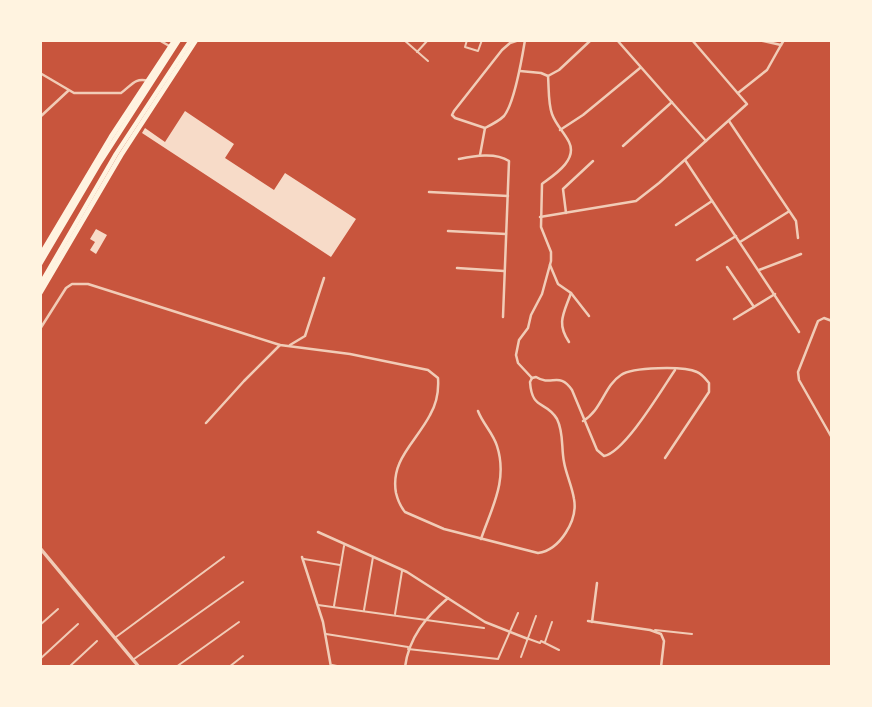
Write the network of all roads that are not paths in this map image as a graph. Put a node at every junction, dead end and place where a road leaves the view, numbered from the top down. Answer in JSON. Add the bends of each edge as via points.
{"nodes":[{"id":1,"x":159,"y":40,"type":"edge"},
{"id":2,"x":177,"y":40,"type":"edge"},
{"id":3,"x":194,"y":40,"type":"edge"},
{"id":4,"x":404,"y":40,"type":"edge"},
{"id":5,"x":428,"y":40,"type":"edge"},
{"id":6,"x":467,"y":40,"type":"edge"},
{"id":7,"x":482,"y":40,"type":"edge"},
{"id":8,"x":519,"y":40,"type":"edge"},
{"id":9,"x":525,"y":40,"type":"edge"},
{"id":10,"x":591,"y":40,"type":"edge"},
{"id":11,"x":617,"y":40,"type":"edge"},
{"id":12,"x":692,"y":40,"type":"edge"},
{"id":13,"x":759,"y":40,"type":"edge"},
{"id":14,"x":784,"y":40,"type":"edge"},
{"id":15,"x":781,"y":46,"type":"junction"},
{"id":16,"x":171,"y":47,"type":"junction"},
{"id":17,"x":417,"y":52,"type":"junction"},
{"id":18,"x":428,"y":61,"type":"dead end"},
{"id":19,"x":641,"y":67,"type":"junction"},
{"id":20,"x":519,"y":71,"type":"junction"},
{"id":21,"x":40,"y":72,"type":"edge"},
{"id":22,"x":548,"y":76,"type":"junction"},
{"id":23,"x":148,"y":81,"type":"junction"},
{"id":24,"x":68,"y":91,"type":"junction"},
{"id":25,"x":738,"y":93,"type":"junction"},
{"id":26,"x":672,"y":102,"type":"junction"},
{"id":27,"x":40,"y":117,"type":"edge"},
{"id":28,"x":729,"y":121,"type":"junction"},
{"id":29,"x":485,"y":128,"type":"junction"},
{"id":30,"x":560,"y":130,"type":"junction"},
{"id":31,"x":706,"y":141,"type":"junction"},
{"id":32,"x":624,"y":146,"type":"dead end"},
{"id":33,"x":480,"y":155,"type":"junction"},
{"id":34,"x":458,"y":159,"type":"dead end"},
{"id":35,"x":685,"y":160,"type":"junction"},
{"id":36,"x":593,"y":161,"type":"dead end"},
{"id":37,"x":429,"y":192,"type":"dead end"},
{"id":38,"x":508,"y":195,"type":"junction"},
{"id":39,"x":712,"y":201,"type":"junction"},
{"id":40,"x":789,"y":212,"type":"junction"},
{"id":41,"x":566,"y":213,"type":"junction"},
{"id":42,"x":540,"y":218,"type":"junction"},
{"id":43,"x":676,"y":225,"type":"dead end"},
{"id":44,"x":448,"y":232,"type":"dead end"},
{"id":45,"x":506,"y":234,"type":"junction"},
{"id":46,"x":736,"y":236,"type":"junction"},
{"id":47,"x":798,"y":238,"type":"dead end"},
{"id":48,"x":740,"y":242,"type":"junction"},
{"id":49,"x":51,"y":245,"type":"junction"},
{"id":50,"x":60,"y":250,"type":"junction"},
{"id":51,"x":801,"y":254,"type":"dead end"},
{"id":52,"x":40,"y":256,"type":"edge"},
{"id":53,"x":697,"y":260,"type":"dead end"},
{"id":54,"x":40,"y":264,"type":"edge"},
{"id":55,"x":550,"y":264,"type":"junction"},
{"id":56,"x":727,"y":267,"type":"dead end"},
{"id":57,"x":457,"y":268,"type":"dead end"},
{"id":58,"x":759,"y":270,"type":"junction"},
{"id":59,"x":505,"y":271,"type":"junction"},
{"id":60,"x":40,"y":272,"type":"edge"},
{"id":61,"x":44,"y":278,"type":"junction"},
{"id":62,"x":324,"y":278,"type":"dead end"},
{"id":63,"x":40,"y":285,"type":"edge"},
{"id":64,"x":40,"y":293,"type":"edge"},
{"id":65,"x":572,"y":293,"type":"junction"},
{"id":66,"x":775,"y":294,"type":"junction"},
{"id":67,"x":754,"y":307,"type":"junction"},
{"id":68,"x":589,"y":316,"type":"dead end"},
{"id":69,"x":503,"y":317,"type":"dead end"},
{"id":70,"x":734,"y":319,"type":"dead end"},
{"id":71,"x":832,"y":321,"type":"edge"},
{"id":72,"x":40,"y":329,"type":"edge"},
{"id":73,"x":799,"y":332,"type":"dead end"},
{"id":74,"x":569,"y":342,"type":"dead end"},
{"id":75,"x":280,"y":345,"type":"junction"},
{"id":76,"x":287,"y":346,"type":"junction"},
{"id":77,"x":676,"y":369,"type":"junction"},
{"id":78,"x":532,"y":378,"type":"junction"},
{"id":79,"x":478,"y":411,"type":"dead end"},
{"id":80,"x":583,"y":421,"type":"junction"},
{"id":81,"x":206,"y":423,"type":"dead end"},
{"id":82,"x":832,"y":438,"type":"edge"},
{"id":83,"x":665,"y":458,"type":"dead end"},
{"id":84,"x":318,"y":532,"type":"dead end"},
{"id":85,"x":481,"y":538,"type":"junction"},
{"id":86,"x":344,"y":543,"type":"junction"},
{"id":87,"x":40,"y":548,"type":"edge"},
{"id":88,"x":373,"y":556,"type":"junction"},
{"id":89,"x":224,"y":557,"type":"dead end"},
{"id":90,"x":302,"y":558,"type":"joint"},
{"id":91,"x":341,"y":565,"type":"junction"},
{"id":92,"x":402,"y":570,"type":"junction"},
{"id":93,"x":243,"y":582,"type":"dead end"},
{"id":94,"x":597,"y":583,"type":"dead end"},
{"id":95,"x":448,"y":598,"type":"junction"},
{"id":96,"x":318,"y":605,"type":"junction"},
{"id":97,"x":334,"y":607,"type":"junction"},
{"id":98,"x":58,"y":609,"type":"dead end"},
{"id":99,"x":364,"y":611,"type":"junction"},
{"id":100,"x":517,"y":613,"type":"dead end"},
{"id":101,"x":395,"y":615,"type":"junction"},
{"id":102,"x":536,"y":616,"type":"dead end"},
{"id":103,"x":426,"y":619,"type":"junction"},
{"id":104,"x":239,"y":622,"type":"dead end"},
{"id":105,"x":552,"y":622,"type":"dead end"},
{"id":106,"x":78,"y":624,"type":"dead end"},
{"id":107,"x":40,"y":625,"type":"edge"},
{"id":108,"x":484,"y":628,"type":"dead end"},
{"id":109,"x":647,"y":629,"type":"junction"},
{"id":110,"x":510,"y":632,"type":"junction"},
{"id":111,"x":325,"y":634,"type":"junction"},
{"id":112,"x":692,"y":634,"type":"dead end"},
{"id":113,"x":115,"y":638,"type":"junction"},
{"id":114,"x":528,"y":639,"type":"junction"},
{"id":115,"x":97,"y":641,"type":"dead end"},
{"id":116,"x":545,"y":643,"type":"junction"},
{"id":117,"x":408,"y":648,"type":"junction"},
{"id":118,"x":559,"y":650,"type":"dead end"},
{"id":119,"x":243,"y":656,"type":"dead end"},
{"id":120,"x":521,"y":657,"type":"dead end"},
{"id":121,"x":40,"y":659,"type":"edge"},
{"id":122,"x":133,"y":660,"type":"junction"},
{"id":123,"x":331,"y":666,"type":"edge"},
{"id":124,"x":69,"y":667,"type":"edge"},
{"id":125,"x":139,"y":667,"type":"edge"},
{"id":126,"x":176,"y":667,"type":"edge"},
{"id":127,"x":229,"y":667,"type":"edge"},
{"id":128,"x":342,"y":667,"type":"edge"},
{"id":129,"x":405,"y":667,"type":"edge"},
{"id":130,"x":661,"y":667,"type":"edge"}],
"edges":[{"from":1,"to":16,"type":"street"},
{"from":2,"to":16,"type":"highway"},
{"from":2,"to":49,"type":"main road"},
{"from":3,"to":50,"type":"main road","via":[[116,154]]},
{"from":3,"to":64,"type":"highway","via":[[91,202]]},
{"from":4,"to":17,"type":"street"},
{"from":5,"to":17,"type":"street"},
{"from":6,"to":7,"type":"street","via":[[465,47],[478,51]]},
{"from":8,"to":29,"type":"street","via":[[502,50],[452,115]]},
{"from":9,"to":20,"type":"street"},
{"from":10,"to":22,"type":"street"},
{"from":11,"to":19,"type":"street"},
{"from":12,"to":25,"type":"street"},
{"from":13,"to":15,"type":"street"},
{"from":14,"to":15,"type":"street"},
{"from":15,"to":25,"type":"street","via":[[766,70]]},
{"from":16,"to":23,"type":"highway"},
{"from":17,"to":18,"type":"street"},
{"from":19,"to":26,"type":"street"},
{"from":19,"to":30,"type":"street"},
{"from":20,"to":22,"type":"street"},
{"from":20,"to":29,"type":"street","via":[[503,117]]},
{"from":21,"to":24,"type":"street"},
{"from":22,"to":30,"type":"street","via":[[551,112]]},
{"from":23,"to":24,"type":"street","via":[[136,80],[121,93]]},
{"from":23,"to":52,"type":"highway"},
{"from":24,"to":27,"type":"street"},
{"from":25,"to":28,"type":"street","via":[[747,104]]},
{"from":26,"to":31,"type":"street"},
{"from":26,"to":32,"type":"street"},
{"from":28,"to":31,"type":"street"},
{"from":28,"to":40,"type":"street"},
{"from":29,"to":33,"type":"street"},
{"from":30,"to":42,"type":"street","via":[[571,151],[557,173],[542,184]]},
{"from":31,"to":35,"type":"street"},
{"from":33,"to":34,"type":"street"},
{"from":33,"to":38,"type":"street","via":[[509,161]]},
{"from":35,"to":39,"type":"street"},
{"from":35,"to":41,"type":"street","via":[[636,201]]},
{"from":36,"to":41,"type":"street","via":[[563,189]]},
{"from":37,"to":38,"type":"street"},
{"from":38,"to":45,"type":"street"},
{"from":39,"to":43,"type":"street"},
{"from":39,"to":46,"type":"street"},
{"from":40,"to":47,"type":"street","via":[[796,221]]},
{"from":40,"to":48,"type":"street"},
{"from":41,"to":42,"type":"street"},
{"from":42,"to":55,"type":"street"},
{"from":44,"to":45,"type":"street"},
{"from":45,"to":59,"type":"street"},
{"from":46,"to":48,"type":"street"},
{"from":46,"to":53,"type":"street"},
{"from":48,"to":58,"type":"street"},
{"from":49,"to":50,"type":"main road","via":[[53,252]]},
{"from":49,"to":54,"type":"main road"},
{"from":50,"to":61,"type":"main road"},
{"from":51,"to":58,"type":"street"},
{"from":55,"to":65,"type":"street","via":[[558,284]]},
{"from":55,"to":78,"type":"street","via":[[516,355]]},
{"from":56,"to":67,"type":"street"},
{"from":57,"to":59,"type":"street"},
{"from":58,"to":66,"type":"street"},
{"from":59,"to":69,"type":"street"},
{"from":60,"to":61,"type":"main road"},
{"from":61,"to":63,"type":"main road"},
{"from":62,"to":76,"type":"street","via":[[305,336]]},
{"from":65,"to":68,"type":"street"},
{"from":65,"to":74,"type":"street","via":[[561,324]]},
{"from":66,"to":67,"type":"street"},
{"from":66,"to":73,"type":"street"},
{"from":67,"to":70,"type":"street"},
{"from":71,"to":82,"type":"street","via":[[818,321],[797,372]]},
{"from":72,"to":75,"type":"street","via":[[62,293],[80,283]]},
{"from":75,"to":76,"type":"street"},
{"from":75,"to":81,"type":"street"},
{"from":76,"to":85,"type":"street","via":[[434,373],[439,388],[431,414],[396,471],[398,503],[417,518]]},
{"from":77,"to":80,"type":"street","via":[[624,373]]},
{"from":77,"to":80,"type":"street","via":[[614,453],[600,454]]},
{"from":77,"to":83,"type":"street","via":[[695,370],[709,383],[709,392]]},
{"from":78,"to":80,"type":"street","via":[[566,382]]},
{"from":78,"to":85,"type":"street","via":[[533,397],[552,412],[562,432],[563,460],[575,500],[573,514],[561,538],[547,552]]},
{"from":79,"to":85,"type":"street","via":[[498,448],[502,474]]},
{"from":84,"to":86,"type":"street"},
{"from":86,"to":88,"type":"street"},
{"from":86,"to":91,"type":"street"},
{"from":87,"to":113,"type":"street"},
{"from":88,"to":92,"type":"street"},
{"from":88,"to":99,"type":"street"},
{"from":89,"to":113,"type":"street"},
{"from":90,"to":91,"type":"street"},
{"from":90,"to":96,"type":"street"},
{"from":91,"to":97,"type":"street"},
{"from":92,"to":95,"type":"street"},
{"from":92,"to":101,"type":"street"},
{"from":93,"to":122,"type":"street"},
{"from":94,"to":109,"type":"street","via":[[590,621]]},
{"from":95,"to":103,"type":"street"},
{"from":95,"to":110,"type":"street"},
{"from":96,"to":97,"type":"street"},
{"from":96,"to":111,"type":"street"},
{"from":97,"to":99,"type":"street"},
{"from":98,"to":107,"type":"street"},
{"from":99,"to":101,"type":"street"},
{"from":100,"to":110,"type":"street"},
{"from":101,"to":103,"type":"street"},
{"from":102,"to":114,"type":"street"},
{"from":103,"to":108,"type":"street"},
{"from":103,"to":117,"type":"street"},
{"from":104,"to":126,"type":"street"},
{"from":105,"to":116,"type":"street"},
{"from":106,"to":121,"type":"street"},
{"from":109,"to":112,"type":"street"},
{"from":109,"to":130,"type":"street","via":[[662,634]]},
{"from":110,"to":114,"type":"street"},
{"from":110,"to":117,"type":"street","via":[[498,659]]},
{"from":111,"to":117,"type":"street"},
{"from":111,"to":123,"type":"street"},
{"from":113,"to":122,"type":"street"},
{"from":114,"to":116,"type":"street"},
{"from":114,"to":120,"type":"street"},
{"from":115,"to":124,"type":"street"},
{"from":116,"to":118,"type":"street"},
{"from":117,"to":129,"type":"street"},
{"from":119,"to":127,"type":"street"},
{"from":122,"to":125,"type":"street"},
{"from":123,"to":128,"type":"street"}]}
